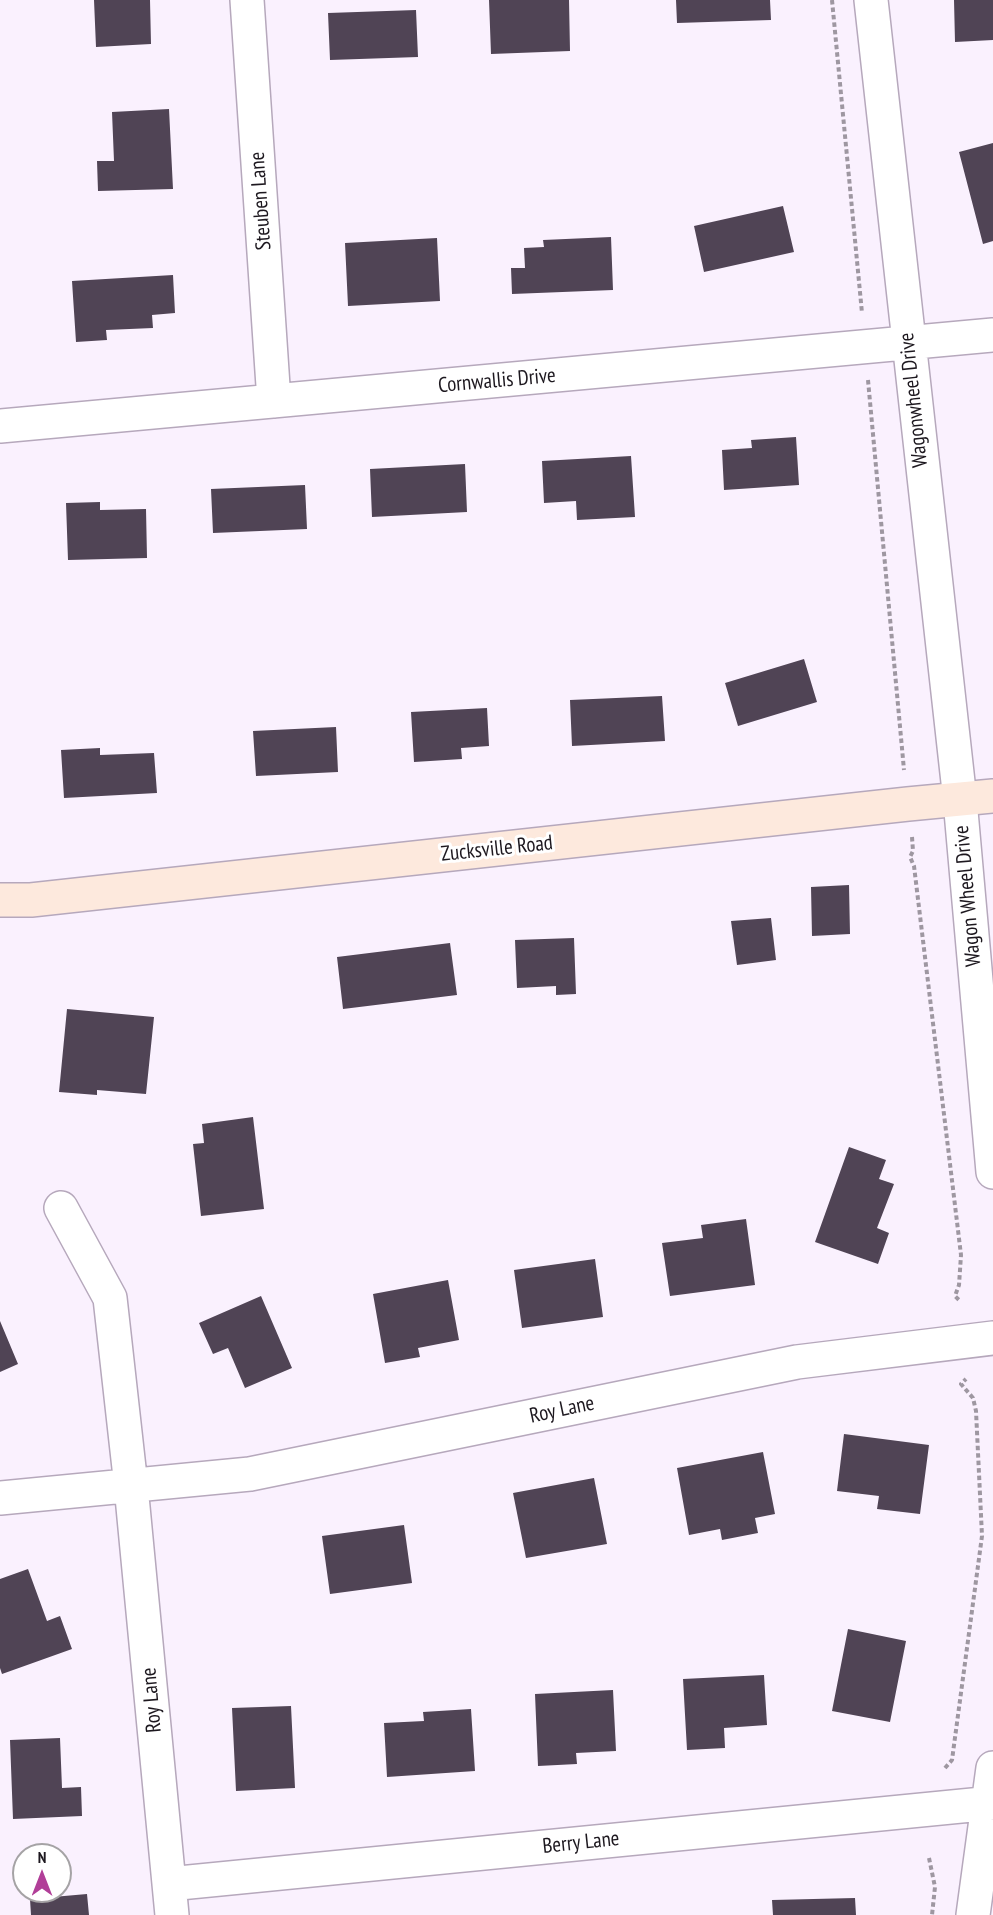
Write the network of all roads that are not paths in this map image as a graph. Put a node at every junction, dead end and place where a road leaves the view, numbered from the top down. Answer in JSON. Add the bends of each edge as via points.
{"nodes":[{"id":1,"x":247,"y":0,"type":"edge"},
{"id":2,"x":871,"y":0,"type":"edge"},
{"id":3,"x":993,"y":335,"type":"edge"},
{"id":4,"x":908,"y":343,"type":"junction"},
{"id":5,"x":274,"y":401,"type":"junction"},
{"id":6,"x":0,"y":426,"type":"edge"},
{"id":7,"x":993,"y":796,"type":"edge"},
{"id":8,"x":960,"y":800,"type":"junction"},
{"id":9,"x":0,"y":900,"type":"edge"},
{"id":10,"x":993,"y":1172,"type":"edge"},
{"id":11,"x":61,"y":1208,"type":"dead end"},
{"id":12,"x":993,"y":1338,"type":"edge"},
{"id":13,"x":131,"y":1486,"type":"junction"},
{"id":14,"x":0,"y":1498,"type":"edge"},
{"id":15,"x":993,"y":1768,"type":"edge"},
{"id":16,"x":991,"y":1803,"type":"edge"},
{"id":17,"x":171,"y":1899,"type":"edge"},
{"id":18,"x":973,"y":1915,"type":"edge"}],
"edges":[{"from":1,"to":5,"type":"street","name":"Steuben Lane"},
{"from":2,"to":4,"type":"street","name":"Wagonwheel Drive"},
{"from":3,"to":4,"type":"street","name":"Cornwallis Drive"},
{"from":4,"to":5,"type":"street","name":"Cornwallis Drive"},
{"from":4,"to":8,"type":"street","name":"Wagonwheel Drive"},
{"from":5,"to":6,"type":"street","name":"Cornwallis Drive"},
{"from":7,"to":8,"type":"street","name":"Zucksville Road"},
{"from":8,"to":9,"type":"street","name":"Zucksville Road","via":[[31,900]]},
{"from":8,"to":10,"type":"street","name":"Wagon Wheel Drive"},
{"from":11,"to":13,"type":"street","via":[[110,1298]]},
{"from":12,"to":13,"type":"street","name":"Roy Lane","via":[[797,1362],[250,1474]]},
{"from":13,"to":14,"type":"street","name":"Roy Lane"},
{"from":13,"to":17,"type":"street","name":"Roy Lane"},
{"from":15,"to":16,"type":"street"},
{"from":16,"to":17,"type":"street","name":"Berry Lane"},
{"from":16,"to":18,"type":"street"}]}
